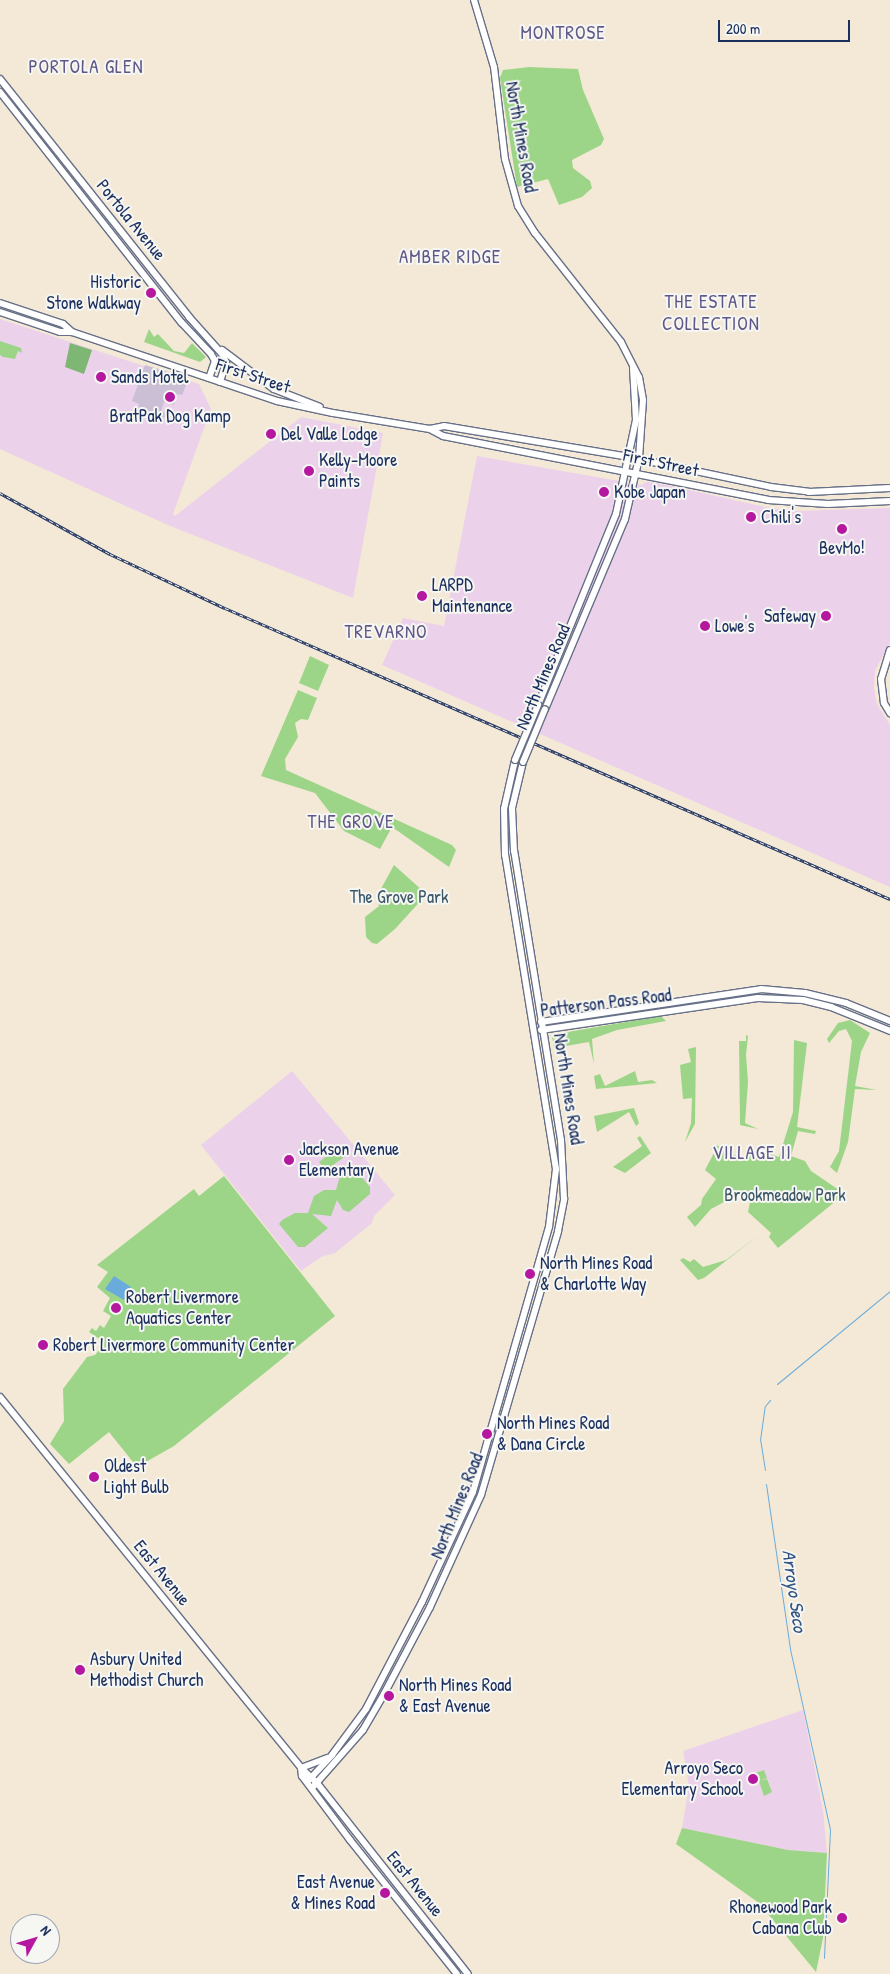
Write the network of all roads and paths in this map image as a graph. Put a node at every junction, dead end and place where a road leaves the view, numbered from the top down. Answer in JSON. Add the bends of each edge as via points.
{"nodes":[{"id":1,"x":474,"y":0,"type":"edge"},
{"id":2,"x":0,"y":79,"type":"edge"},
{"id":3,"x":0,"y":92,"type":"edge"},
{"id":4,"x":0,"y":303,"type":"edge"},
{"id":5,"x":0,"y":312,"type":"edge"},
{"id":6,"x":72,"y":332,"type":"junction"},
{"id":7,"x":213,"y":343,"type":"junction"},
{"id":8,"x":632,"y":364,"type":"junction"},
{"id":9,"x":209,"y":378,"type":"junction"},
{"id":10,"x":220,"y":382,"type":"junction"},
{"id":11,"x":333,"y":413,"type":"junction"},
{"id":12,"x":430,"y":429,"type":"junction"},
{"id":13,"x":629,"y":457,"type":"junction"},
{"id":14,"x":638,"y":458,"type":"junction"},
{"id":15,"x":626,"y":470,"type":"junction"},
{"id":16,"x":635,"y":472,"type":"junction"},
{"id":17,"x":890,"y":488,"type":"edge"},
{"id":18,"x":890,"y":501,"type":"edge"},
{"id":19,"x":890,"y":650,"type":"edge"},
{"id":20,"x":890,"y":713,"type":"edge"},
{"id":21,"x":542,"y":1020,"type":"junction"},
{"id":22,"x":890,"y":1021,"type":"edge"},
{"id":23,"x":534,"y":1028,"type":"junction"},
{"id":24,"x":544,"y":1030,"type":"junction"},
{"id":25,"x":890,"y":1031,"type":"edge"},
{"id":26,"x":0,"y":1397,"type":"edge"},
{"id":27,"x":376,"y":1690,"type":"junction"},
{"id":28,"x":361,"y":1732,"type":"junction"},
{"id":29,"x":332,"y":1755,"type":"junction"},
{"id":30,"x":300,"y":1768,"type":"junction"},
{"id":31,"x":312,"y":1783,"type":"junction"},
{"id":32,"x":457,"y":1974,"type":"edge"},
{"id":33,"x":468,"y":1974,"type":"edge"}],
"edges":[{"from":1,"to":8,"type":"main road","name":"North Mines Road","via":[[494,67],[506,159],[518,206],[535,233],[621,342]]},
{"from":2,"to":7,"type":"main road","name":"Portola Avenue"},
{"from":3,"to":9,"type":"main road","name":"Portola Avenue","via":[[182,323],[211,354],[214,368]]},
{"from":4,"to":6,"type":"main road","name":"First Street","via":[[64,324]]},
{"from":5,"to":6,"type":"main road","name":"First Street","via":[[60,332]]},
{"from":6,"to":9,"type":"main road","name":"First Street"},
{"from":7,"to":10,"type":"main road","name":"Portola Avenue","via":[[226,363]]},
{"from":7,"to":11,"type":"main road","via":[[274,389]]},
{"from":8,"to":13,"type":"main road","name":"North Mines Road","via":[[637,402]]},
{"from":8,"to":14,"type":"main road","name":"North Mines Road","via":[[639,377],[643,400]]},
{"from":9,"to":10,"type":"main road","name":"First Street"},
{"from":10,"to":11,"type":"main road","name":"First Street","via":[[277,401]]},
{"from":11,"to":12,"type":"main road","name":"First Street"},
{"from":12,"to":13,"type":"main road","name":"First Street","via":[[444,426]]},
{"from":12,"to":15,"type":"main road","name":"First Street","via":[[443,436]]},
{"from":13,"to":14,"type":"main road","name":"First Street"},
{"from":13,"to":15,"type":"main road","name":"North Mines Road"},
{"from":14,"to":16,"type":"main road","name":"North Mines Road"},
{"from":14,"to":17,"type":"main road","name":"First Street","via":[[780,489],[828,492]]},
{"from":15,"to":16,"type":"main road","name":"First Street"},
{"from":15,"to":23,"type":"main road","name":"North Mines Road","bridge":true,"via":[[616,514],[515,760],[504,809],[505,855]]},
{"from":16,"to":18,"type":"main road","name":"First Street","via":[[768,500],[828,504]]},
{"from":16,"to":21,"type":"main road","name":"North Mines Road","bridge":true,"via":[[625,519],[523,762],[512,808],[514,851]]},
{"from":19,"to":20,"type":"main road","via":[[881,679],[884,702]]},
{"from":21,"to":22,"type":"main road","name":"Patterson Pass Road","via":[[762,988],[805,993],[846,1003]]},
{"from":21,"to":23,"type":"main road","name":"Patterson Pass Road"},
{"from":21,"to":24,"type":"main road","name":"North Mines Road"},
{"from":23,"to":24,"type":"main road","name":"Patterson Pass Road"},
{"from":23,"to":27,"type":"main road","name":"North Mines Road","via":[[556,1169],[549,1227],[473,1492],[422,1602]]},
{"from":24,"to":25,"type":"main road","name":"Patterson Pass Road","via":[[758,998],[803,1000],[831,1007]]},
{"from":24,"to":28,"type":"main road","name":"North Mines Road","via":[[564,1173],[558,1231],[481,1495],[430,1607]]},
{"from":26,"to":30,"type":"main road","name":"East Avenue"},
{"from":27,"to":28,"type":"main road","via":[[378,1698]]},
{"from":27,"to":29,"type":"main road","name":"North Mines Road"},
{"from":28,"to":31,"type":"main road","name":"North Mines Road"},
{"from":29,"to":30,"type":"main road","via":[[315,1765]]},
{"from":29,"to":31,"type":"main road","name":"North Mines Road"},
{"from":30,"to":31,"type":"main road","name":"East Avenue"},
{"from":31,"to":32,"type":"main road","name":"East Avenue"},
{"from":31,"to":33,"type":"main road","name":"East Avenue"}]}
